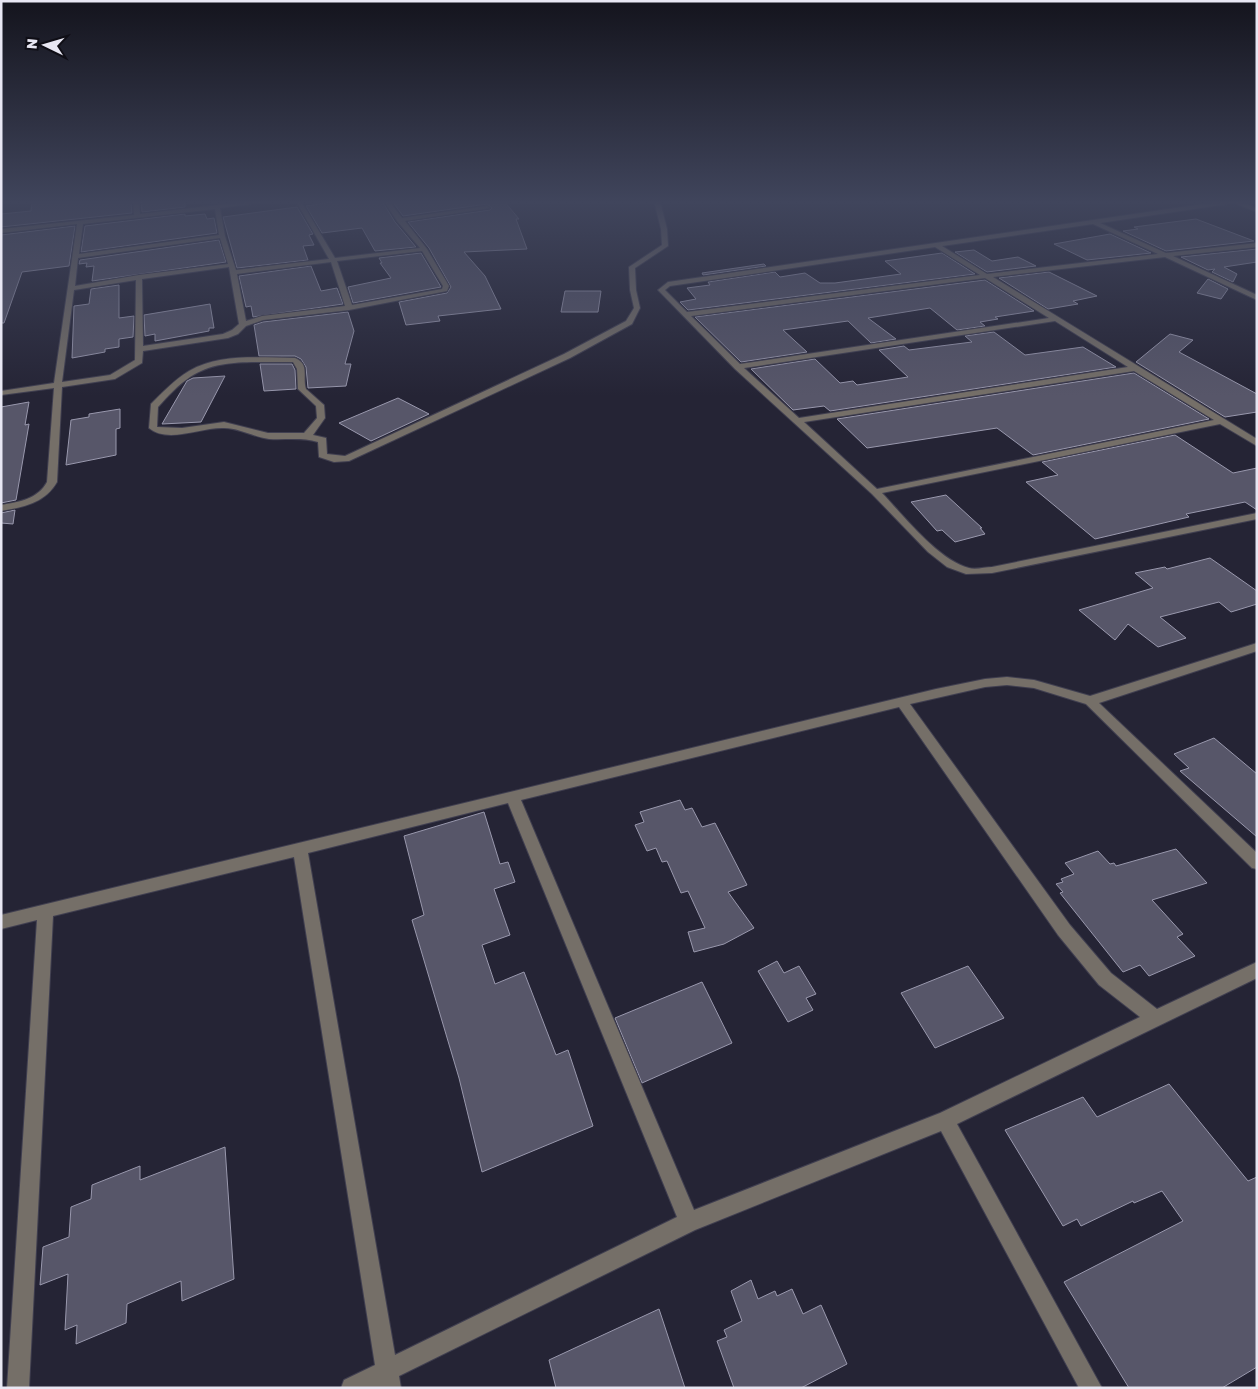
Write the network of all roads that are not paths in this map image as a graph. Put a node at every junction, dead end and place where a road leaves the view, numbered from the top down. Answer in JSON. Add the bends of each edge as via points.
{"nodes":[{"id":1,"x":74,"y":266,"type":"edge"},
{"id":2,"x":264,"y":266,"type":"edge"},
{"id":3,"x":336,"y":266,"type":"edge"},
{"id":4,"x":434,"y":266,"type":"edge"},
{"id":5,"x":634,"y":266,"type":"edge"},
{"id":6,"x":793,"y":266,"type":"edge"},
{"id":7,"x":969,"y":266,"type":"edge"},
{"id":8,"x":1073,"y":266,"type":"edge"},
{"id":9,"x":1189,"y":266,"type":"edge"},
{"id":10,"x":233,"y":268,"type":"junction"},
{"id":11,"x":985,"y":276,"type":"junction"},
{"id":12,"x":139,"y":277,"type":"junction"},
{"id":13,"x":70,"y":289,"type":"junction"},
{"id":14,"x":1257,"y":298,"type":"edge"},
{"id":15,"x":349,"y":308,"type":"junction"},
{"id":16,"x":688,"y":314,"type":"junction"},
{"id":17,"x":1056,"y":319,"type":"junction"},
{"id":18,"x":243,"y":324,"type":"junction"},
{"id":19,"x":139,"y":349,"type":"junction"},
{"id":20,"x":738,"y":367,"type":"junction"},
{"id":21,"x":1135,"y":368,"type":"junction"},
{"id":22,"x":58,"y":383,"type":"junction"},
{"id":23,"x":1,"y":393,"type":"edge"},
{"id":24,"x":796,"y":421,"type":"junction"},
{"id":25,"x":1221,"y":421,"type":"junction"},
{"id":26,"x":307,"y":436,"type":"junction"},
{"id":27,"x":1257,"y":443,"type":"edge"},
{"id":28,"x":875,"y":492,"type":"junction"},
{"id":29,"x":1,"y":508,"type":"edge"},
{"id":30,"x":1257,"y":516,"type":"edge"},
{"id":31,"x":1257,"y":647,"type":"edge"},
{"id":32,"x":1090,"y":701,"type":"junction"},
{"id":33,"x":902,"y":702,"type":"junction"},
{"id":34,"x":513,"y":798,"type":"junction"},
{"id":35,"x":300,"y":848,"type":"junction"},
{"id":36,"x":1257,"y":863,"type":"edge"},
{"id":37,"x":45,"y":911,"type":"junction"},
{"id":38,"x":1,"y":922,"type":"edge"},
{"id":39,"x":1257,"y":970,"type":"edge"},
{"id":40,"x":1154,"y":1018,"type":"junction"},
{"id":41,"x":945,"y":1120,"type":"junction"},
{"id":42,"x":689,"y":1222,"type":"junction"},
{"id":43,"x":389,"y":1380,"type":"edge"},
{"id":44,"x":18,"y":1388,"type":"edge"},
{"id":45,"x":352,"y":1388,"type":"edge"},
{"id":46,"x":1091,"y":1388,"type":"edge"}],
"edges":[{"from":1,"to":13,"type":"street"},
{"from":2,"to":10,"type":"street"},
{"from":3,"to":15,"type":"street"},
{"from":4,"to":15,"type":"street","via":[[446,286],[445,290]]},
{"from":5,"to":26,"type":"street","via":[[633,290],[637,308],[629,322],[567,356],[346,459],[326,458],[322,455],[323,440]]},
{"from":6,"to":16,"type":"street","via":[[668,284],[662,288],[662,292]]},
{"from":7,"to":11,"type":"street"},
{"from":8,"to":11,"type":"street"},
{"from":9,"to":14,"type":"street"},
{"from":10,"to":12,"type":"street"},
{"from":10,"to":18,"type":"street"},
{"from":11,"to":16,"type":"street"},
{"from":11,"to":17,"type":"street"},
{"from":12,"to":13,"type":"street"},
{"from":12,"to":19,"type":"street"},
{"from":13,"to":22,"type":"street"},
{"from":15,"to":18,"type":"street","via":[[262,318]]},
{"from":16,"to":20,"type":"street"},
{"from":17,"to":20,"type":"street"},
{"from":17,"to":21,"type":"street"},
{"from":18,"to":19,"type":"street","via":[[225,336]]},
{"from":19,"to":22,"type":"street","via":[[139,361],[112,377]]},
{"from":20,"to":24,"type":"street"},
{"from":21,"to":24,"type":"street"},
{"from":21,"to":25,"type":"street"},
{"from":22,"to":23,"type":"street"},
{"from":22,"to":29,"type":"street","via":[[49,489],[32,501]]},
{"from":24,"to":28,"type":"street"},
{"from":25,"to":27,"type":"street"},
{"from":25,"to":28,"type":"street"},
{"from":26,"to":26,"type":"street","via":[[321,418],[320,405],[300,386],[302,368],[295,360],[215,363],[198,369],[154,406],[153,428],[163,432],[224,425],[268,436]]},
{"from":28,"to":30,"type":"street","via":[[932,550],[951,565],[970,572]]},
{"from":31,"to":32,"type":"street"},
{"from":32,"to":33,"type":"street","via":[[1034,684],[1007,681]]},
{"from":32,"to":36,"type":"street"},
{"from":33,"to":34,"type":"street"},
{"from":33,"to":40,"type":"street","via":[[1064,930],[1105,979]]},
{"from":34,"to":35,"type":"street"},
{"from":34,"to":42,"type":"street"},
{"from":35,"to":37,"type":"street"},
{"from":35,"to":43,"type":"street"},
{"from":37,"to":38,"type":"street"},
{"from":37,"to":44,"type":"street"},
{"from":39,"to":40,"type":"street"},
{"from":40,"to":41,"type":"street"},
{"from":41,"to":42,"type":"street"},
{"from":41,"to":46,"type":"street"},
{"from":42,"to":43,"type":"street"},
{"from":43,"to":45,"type":"street"}]}
